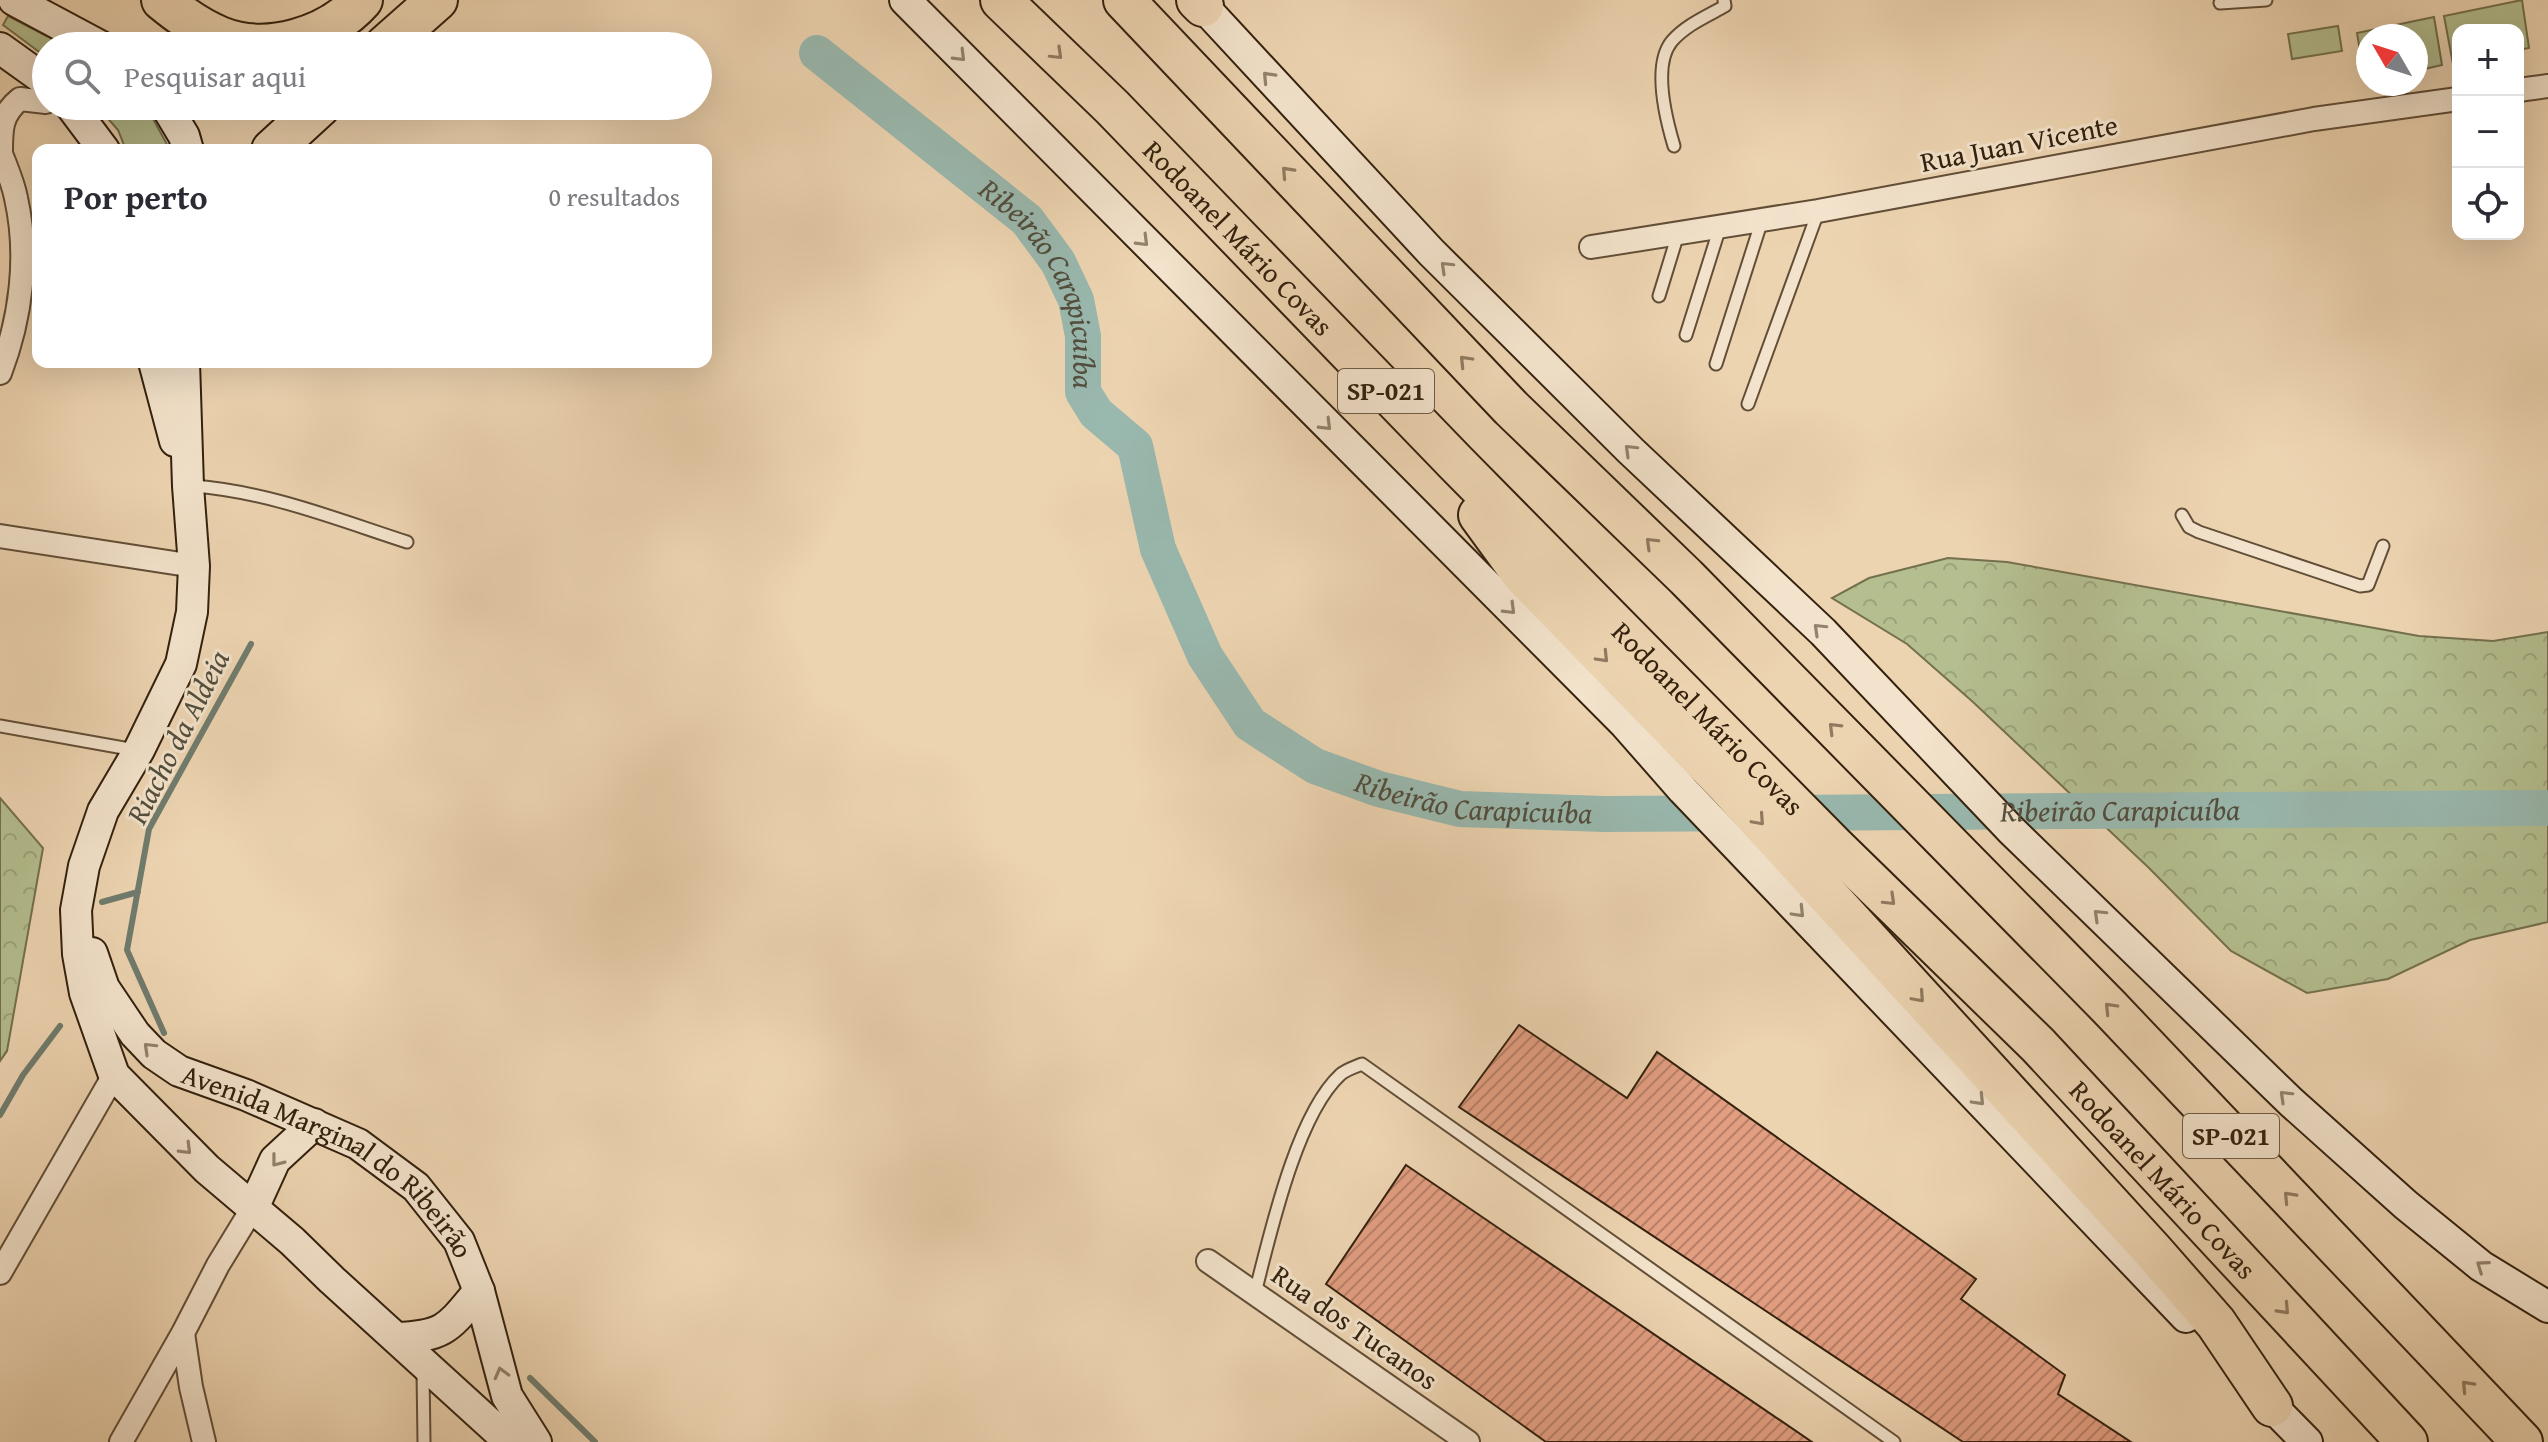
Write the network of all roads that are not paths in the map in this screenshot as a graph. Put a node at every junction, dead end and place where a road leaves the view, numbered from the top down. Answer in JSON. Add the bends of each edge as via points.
{"nodes":[{"id":1,"x":14,"y":0,"type":"edge"},
{"id":2,"x":162,"y":0,"type":"edge"},
{"id":3,"x":362,"y":0,"type":"edge"},
{"id":4,"x":385,"y":0,"type":"edge"},
{"id":5,"x":437,"y":0,"type":"edge"},
{"id":6,"x":905,"y":0,"type":"edge"},
{"id":7,"x":1001,"y":0,"type":"edge"},
{"id":8,"x":1124,"y":0,"type":"edge"},
{"id":9,"x":1724,"y":0,"type":"edge"},
{"id":10,"x":2266,"y":0,"type":"edge"},
{"id":11,"x":1200,"y":2,"type":"edge"},
{"id":12,"x":2220,"y":3,"type":"dead end"},
{"id":13,"x":74,"y":32,"type":"edge"},
{"id":14,"x":210,"y":32,"type":"edge"},
{"id":15,"x":319,"y":32,"type":"edge"},
{"id":16,"x":361,"y":32,"type":"edge"},
{"id":17,"x":401,"y":32,"type":"edge"},
{"id":18,"x":0,"y":48,"type":"edge"},
{"id":19,"x":32,"y":71,"type":"edge"},
{"id":20,"x":2548,"y":86,"type":"edge"},
{"id":21,"x":2524,"y":89,"type":"edge"},
{"id":22,"x":2452,"y":100,"type":"edge"},
{"id":23,"x":32,"y":101,"type":"edge"},
{"id":24,"x":77,"y":120,"type":"edge"},
{"id":25,"x":174,"y":120,"type":"edge"},
{"id":26,"x":294,"y":120,"type":"edge"},
{"id":27,"x":304,"y":120,"type":"edge"},
{"id":28,"x":99,"y":144,"type":"edge"},
{"id":29,"x":186,"y":144,"type":"edge"},
{"id":30,"x":276,"y":144,"type":"edge"},
{"id":31,"x":278,"y":144,"type":"edge"},
{"id":32,"x":1674,"y":146,"type":"dead end"},
{"id":33,"x":0,"y":153,"type":"edge"},
{"id":34,"x":1818,"y":211,"type":"junction"},
{"id":35,"x":1762,"y":220,"type":"junction"},
{"id":36,"x":1720,"y":227,"type":"junction"},
{"id":37,"x":1678,"y":234,"type":"junction"},
{"id":38,"x":1591,"y":247,"type":"dead end"},
{"id":39,"x":1659,"y":296,"type":"dead end"},
{"id":40,"x":1686,"y":335,"type":"dead end"},
{"id":41,"x":1716,"y":364,"type":"dead end"},
{"id":42,"x":156,"y":368,"type":"edge"},
{"id":43,"x":184,"y":368,"type":"edge"},
{"id":44,"x":0,"y":373,"type":"edge"},
{"id":45,"x":1748,"y":404,"type":"dead end"},
{"id":46,"x":1456,"y":463,"type":"junction"},
{"id":47,"x":188,"y":486,"type":"junction"},
{"id":48,"x":2182,"y":515,"type":"dead end"},
{"id":49,"x":0,"y":536,"type":"edge"},
{"id":50,"x":407,"y":542,"type":"dead end"},
{"id":51,"x":2383,"y":546,"type":"dead end"},
{"id":52,"x":194,"y":566,"type":"junction"},
{"id":53,"x":0,"y":726,"type":"edge"},
{"id":54,"x":139,"y":750,"type":"junction"},
{"id":55,"x":76,"y":910,"type":"junction"},
{"id":56,"x":114,"y":1075,"type":"junction"},
{"id":57,"x":314,"y":1124,"type":"junction"},
{"id":58,"x":254,"y":1206,"type":"junction"},
{"id":59,"x":1208,"y":1261,"type":"dead end"},
{"id":60,"x":0,"y":1273,"type":"edge"},
{"id":61,"x":479,"y":1291,"type":"junction"},
{"id":62,"x":1255,"y":1293,"type":"junction"},
{"id":63,"x":2548,"y":1307,"type":"edge"},
{"id":64,"x":183,"y":1333,"type":"junction"},
{"id":65,"x":397,"y":1338,"type":"junction"},
{"id":66,"x":423,"y":1362,"type":"junction"},
{"id":67,"x":2272,"y":1406,"type":"junction"},
{"id":68,"x":121,"y":1442,"type":"edge"},
{"id":69,"x":204,"y":1442,"type":"edge"},
{"id":70,"x":424,"y":1442,"type":"edge"},
{"id":71,"x":510,"y":1442,"type":"edge"},
{"id":72,"x":536,"y":1442,"type":"edge"},
{"id":73,"x":1468,"y":1442,"type":"edge"},
{"id":74,"x":1894,"y":1442,"type":"edge"},
{"id":75,"x":2307,"y":1442,"type":"edge"},
{"id":76,"x":2407,"y":1442,"type":"edge"},
{"id":77,"x":2522,"y":1442,"type":"edge"}],
"edges":[{"from":1,"to":13,"type":"main road"},
{"from":2,"to":14,"type":"highway"},
{"from":3,"to":15,"type":"highway"},
{"from":4,"to":16,"type":"highway"},
{"from":5,"to":17,"type":"highway"},
{"from":6,"to":67,"type":"main road","one_way":true,"via":[[1625,724]]},
{"from":7,"to":46,"type":"highway","name":"Rodoanel Mário Covas","number":"SP-021","one_way":true,"via":[[1112,107]]},
{"from":77,"to":8,"type":"highway","number":"SP-021","one_way":true,"via":[[2109,1007],[1686,577],[1511,408]]},
{"from":9,"to":32,"type":"lane","via":[[1725,6],[1671,42],[1663,62],[1663,101]]},
{"from":10,"to":12,"type":"lane"},
{"from":63,"to":11,"type":"main road","one_way":true,"via":[[2481,1266],[2291,1102],[2011,830],[1823,632],[1431,252]]},
{"from":18,"to":19,"type":"main road"},
{"from":20,"to":21,"type":"street"},
{"from":22,"to":34,"type":"street","name":"Rua Juan Vicente","via":[[2314,119]]},
{"from":23,"to":33,"type":"street","via":[[20,99],[10,107],[0,125]]},
{"from":24,"to":28,"type":"main road"},
{"from":25,"to":29,"type":"main road"},
{"from":26,"to":30,"type":"highway"},
{"from":27,"to":31,"type":"highway"},
{"from":33,"to":44,"type":"street","via":[[16,195],[23,241],[18,316]]},
{"from":34,"to":35,"type":"street","name":"Rua Juan Vicente"},
{"from":34,"to":45,"type":"lane"},
{"from":35,"to":36,"type":"street","name":"Rua Juan Vicente"},
{"from":35,"to":41,"type":"lane"},
{"from":36,"to":37,"type":"street","name":"Rua Juan Vicente"},
{"from":36,"to":40,"type":"lane"},
{"from":37,"to":38,"type":"street","name":"Rua Juan Vicente"},
{"from":37,"to":39,"type":"lane"},
{"from":42,"to":47,"type":"main road","name":"Avenida Marginal do Ribeirão"},
{"from":43,"to":47,"type":"main road","name":"Avenida Marginal do Ribeirão"},
{"from":46,"to":67,"type":"highway","one_way":true,"via":[[1479,514],[1522,574],[1726,784],[2216,1323]]},
{"from":46,"to":76,"type":"highway","name":"Rodoanel Mário Covas","number":"SP-021","one_way":true,"via":[[2038,1045]]},
{"from":47,"to":50,"type":"lane","via":[[227,488],[296,505]]},
{"from":47,"to":52,"type":"main road","name":"Avenida Marginal do Ribeirão"},
{"from":48,"to":51,"type":"lane","via":[[2199,532],[2360,586],[2372,579]]},
{"from":49,"to":52,"type":"street"},
{"from":52,"to":54,"type":"main road","name":"Avenida Marginal do Ribeirão","via":[[192,612],[181,664]]},
{"from":53,"to":54,"type":"lane"},
{"from":54,"to":55,"type":"main road","name":"Avenida Marginal do Ribeirão","via":[[103,811]]},
{"from":55,"to":56,"type":"main road","name":"Avenida Marginal do Ribeirão","via":[[85,993]]},
{"from":57,"to":55,"type":"main road","name":"Avenida Marginal do Ribeirão","one_way":true,"via":[[179,1071],[154,1054],[104,988]]},
{"from":56,"to":58,"type":"main road","name":"Avenida Marginal do Ribeirão","one_way":true,"via":[[207,1169]]},
{"from":56,"to":60,"type":"street"},
{"from":57,"to":58,"type":"main road","one_way":true,"via":[[275,1160]]},
{"from":57,"to":61,"type":"main road","name":"Avenida Marginal do Ribeirão","via":[[358,1144],[416,1187],[459,1241]]},
{"from":58,"to":64,"type":"street"},
{"from":58,"to":65,"type":"main road","name":"Avenida Marginal do Ribeirão"},
{"from":59,"to":62,"type":"street","name":"Rua dos Tucanos"},
{"from":61,"to":65,"type":"main road","via":[[448,1328]]},
{"from":72,"to":61,"type":"main road","name":"Avenida Marginal do Ribeirão","one_way":true,"via":[[507,1396]]},
{"from":62,"to":73,"type":"street","name":"Rua dos Tucanos"},
{"from":62,"to":74,"type":"lane","via":[[1297,1150],[1340,1074],[1362,1064]]},
{"from":64,"to":68,"type":"street"},
{"from":64,"to":69,"type":"street"},
{"from":65,"to":66,"type":"main road","name":"Avenida Marginal do Ribeirão"},
{"from":66,"to":70,"type":"lane"},
{"from":66,"to":71,"type":"main road","name":"Avenida Marginal do Ribeirão"},
{"from":67,"to":75,"type":"main road"}]}
